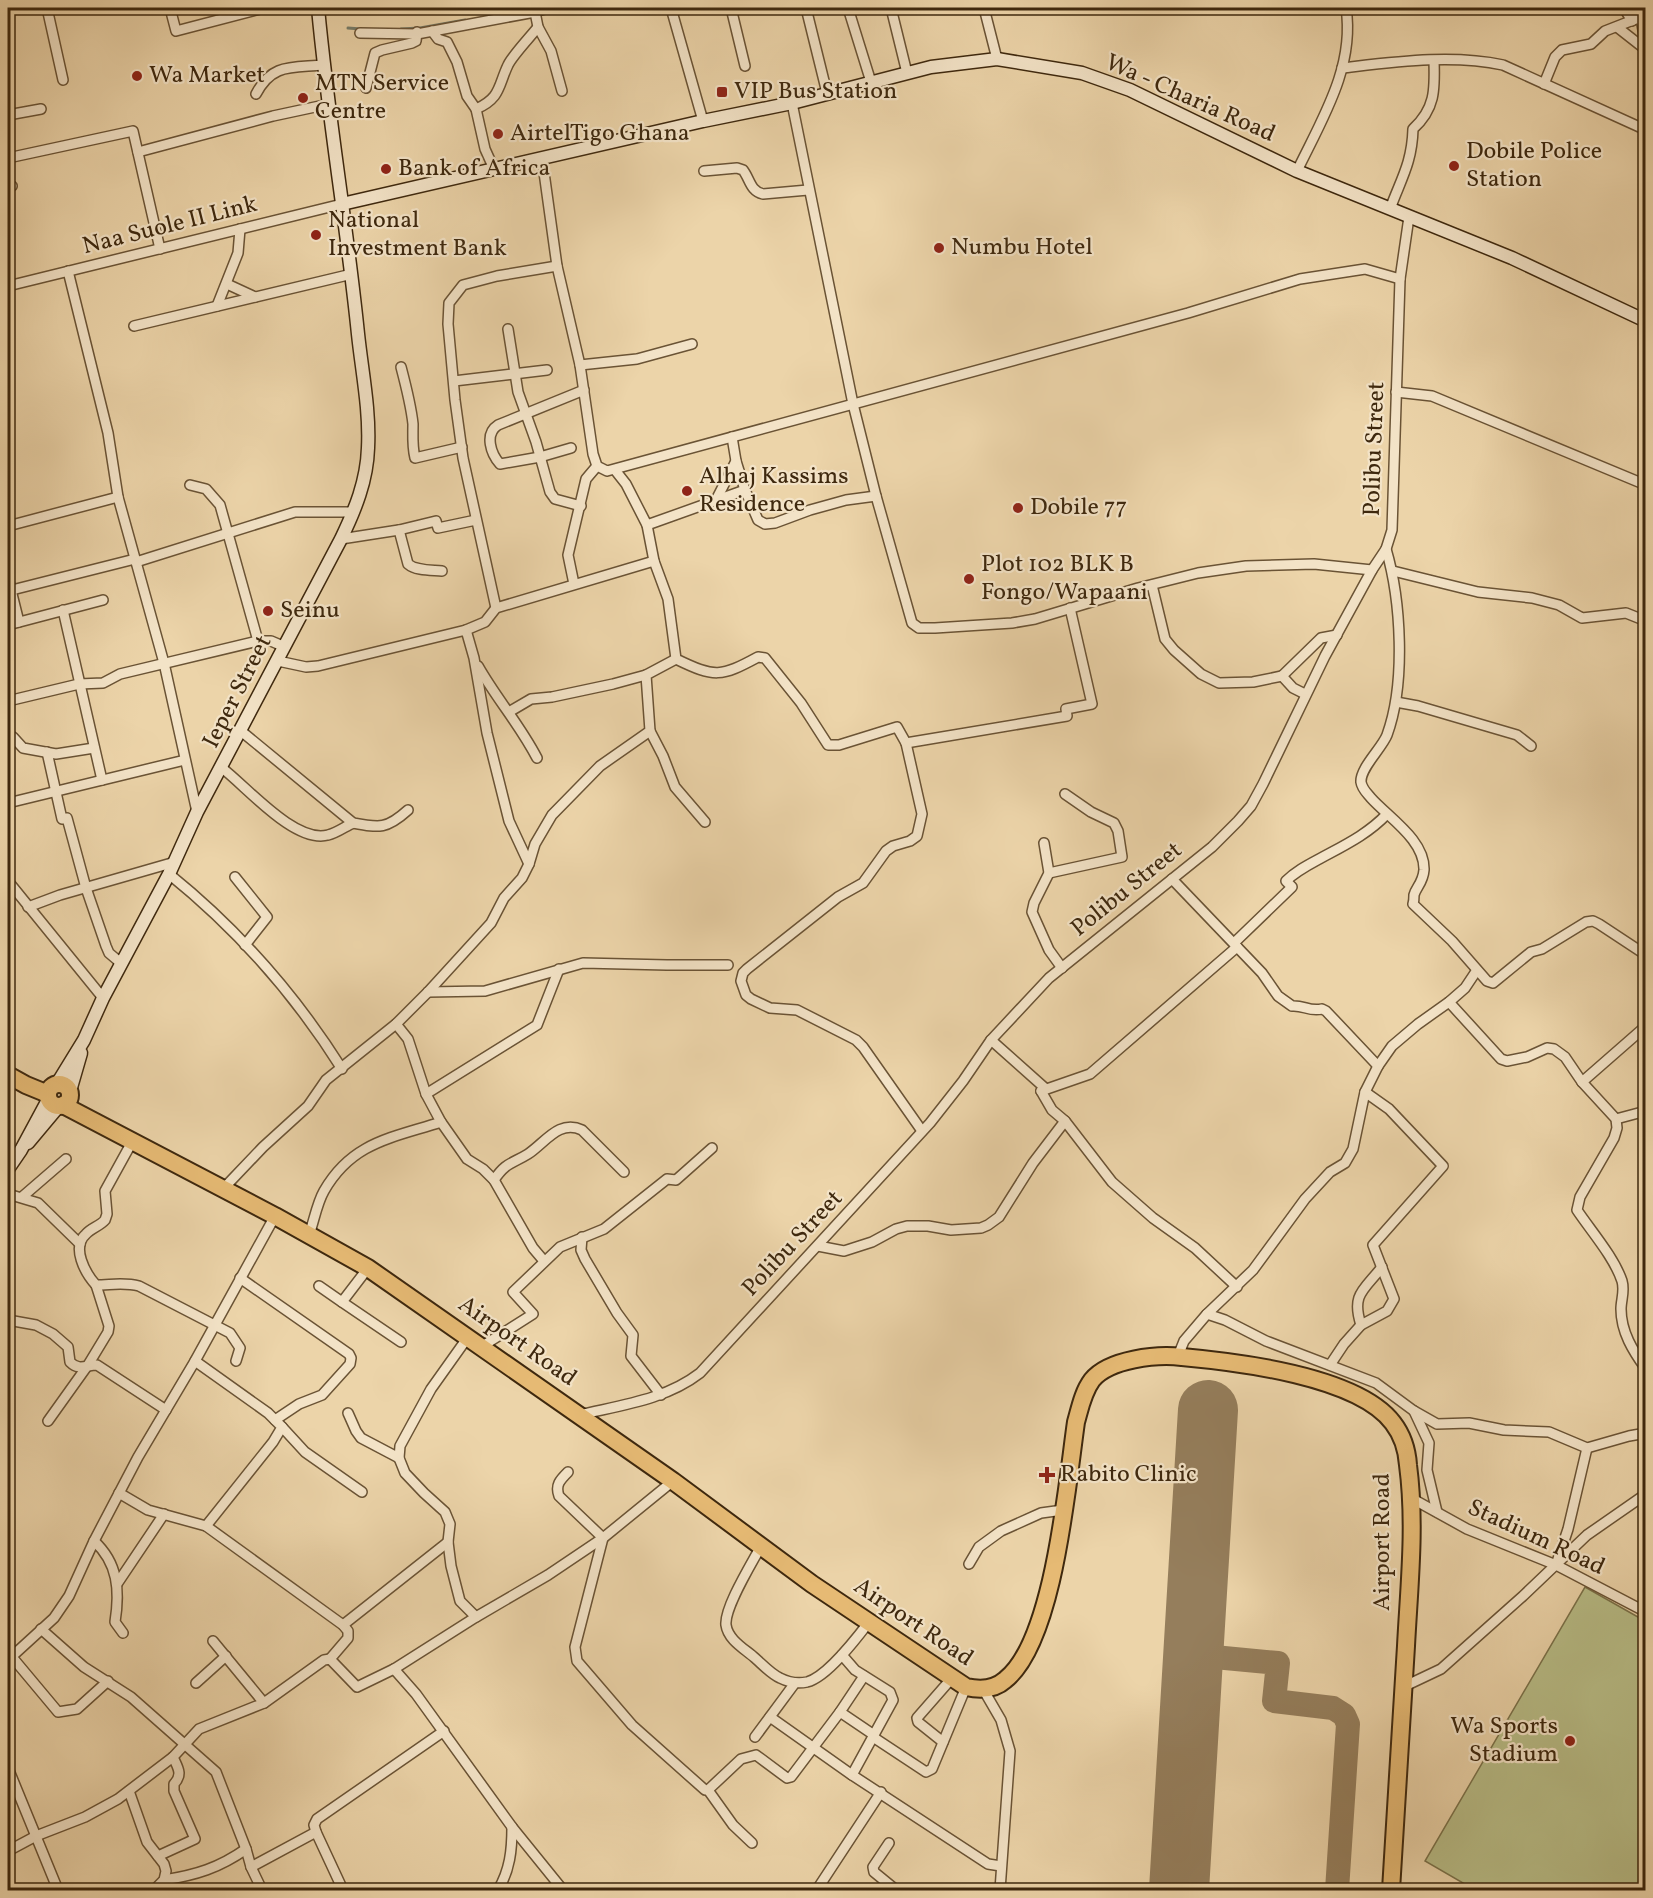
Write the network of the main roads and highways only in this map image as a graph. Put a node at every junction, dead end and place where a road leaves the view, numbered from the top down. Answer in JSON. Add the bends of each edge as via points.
{"nodes":[{"id":1,"x":10,"y":1076,"type":"edge"},
{"id":2,"x":1391,"y":1890,"type":"edge"}],
"edges":[{"from":1,"to":2,"type":"highway","name":"Airport Road","via":[[59,1095],[109,1131],[368,1268],[673,1481],[812,1584],[966,1687],[983,1689],[1000,1684],[1023,1658],[1038,1625],[1050,1588],[1082,1398],[1093,1379],[1110,1367],[1178,1356],[1242,1363],[1296,1374],[1343,1390],[1374,1406],[1393,1422],[1404,1442],[1411,1498]]}]}
